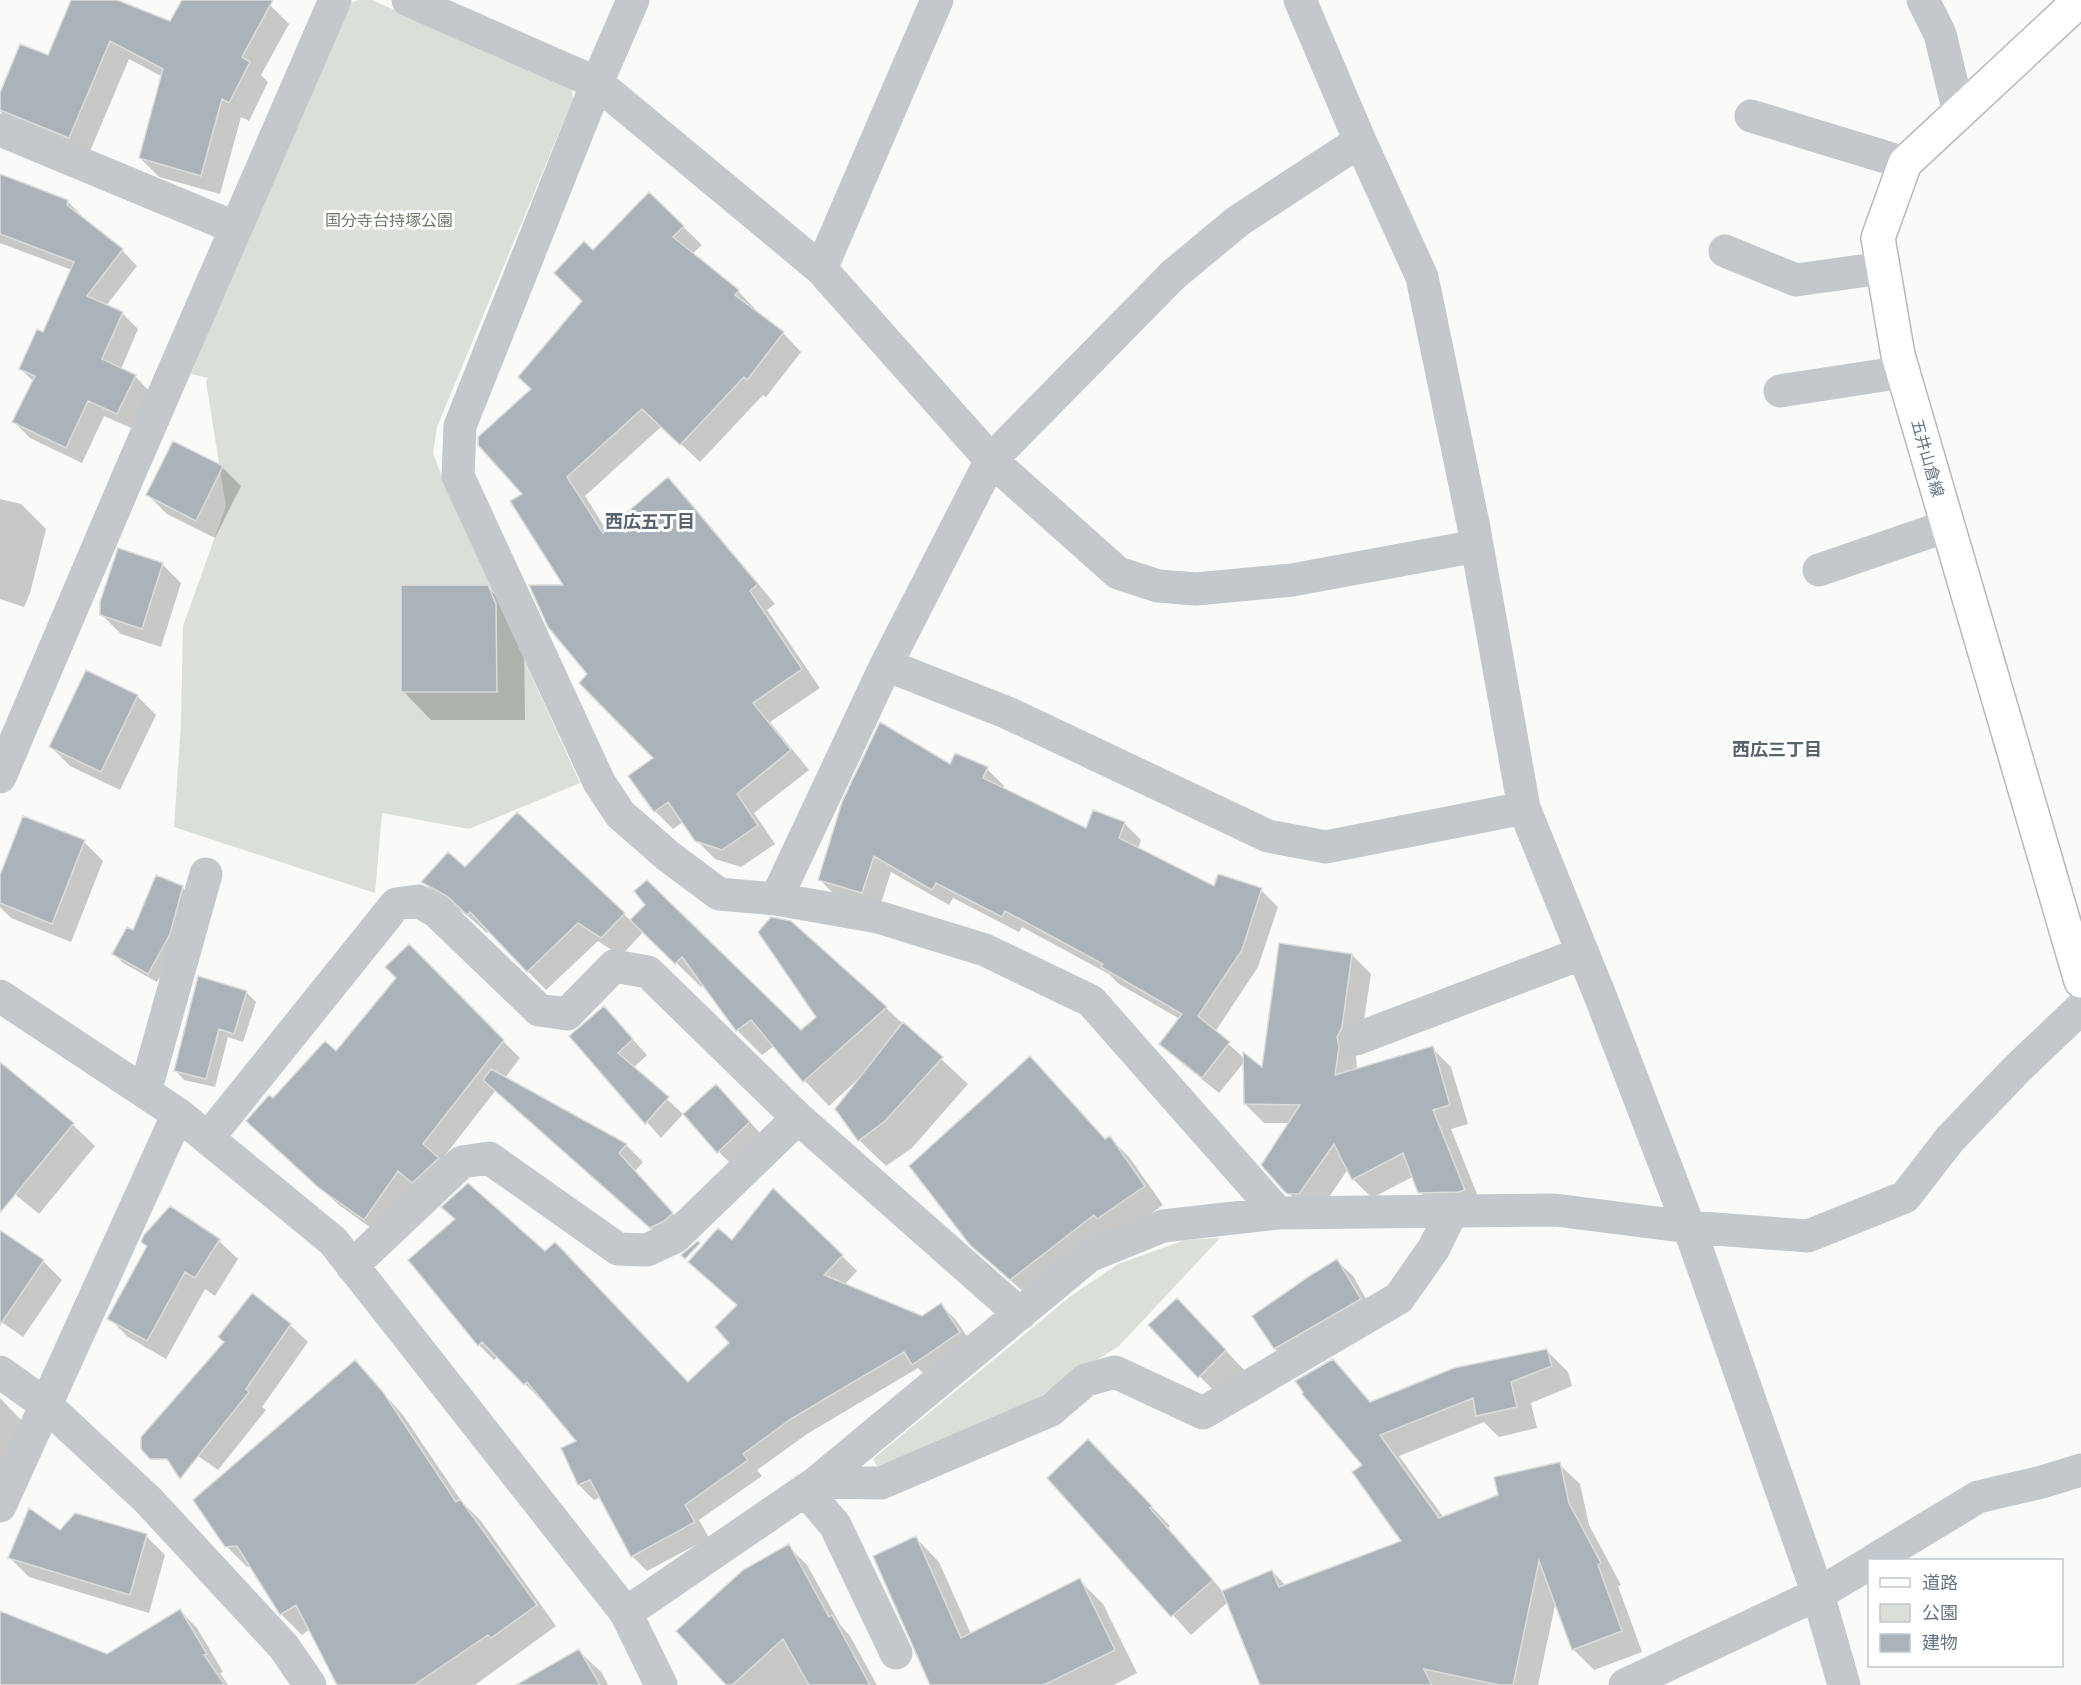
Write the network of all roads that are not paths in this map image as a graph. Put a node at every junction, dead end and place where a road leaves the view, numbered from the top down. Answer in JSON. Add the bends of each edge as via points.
{"nodes":[{"id":1,"x":335,"y":0,"type":"edge"},
{"id":2,"x":408,"y":0,"type":"edge"},
{"id":3,"x":633,"y":0,"type":"edge"},
{"id":4,"x":937,"y":0,"type":"edge"},
{"id":5,"x":1300,"y":0,"type":"edge"},
{"id":6,"x":1923,"y":0,"type":"edge"},
{"id":7,"x":2080,"y":0,"type":"edge"},
{"id":8,"x":597,"y":83,"type":"junction"},
{"id":9,"x":1959,"y":113,"type":"junction"},
{"id":10,"x":1750,"y":116,"type":"dead end"},
{"id":11,"x":0,"y":130,"type":"edge"},
{"id":12,"x":1360,"y":141,"type":"junction"},
{"id":13,"x":1905,"y":163,"type":"junction"},
{"id":14,"x":236,"y":228,"type":"junction"},
{"id":15,"x":1725,"y":251,"type":"dead end"},
{"id":16,"x":1883,"y":268,"type":"junction"},
{"id":17,"x":821,"y":269,"type":"junction"},
{"id":18,"x":1903,"y":372,"type":"junction"},
{"id":19,"x":1780,"y":391,"type":"dead end"},
{"id":20,"x":991,"y":460,"type":"junction"},
{"id":21,"x":1947,"y":526,"type":"junction"},
{"id":22,"x":1477,"y":546,"type":"junction"},
{"id":23,"x":1819,"y":570,"type":"dead end"},
{"id":24,"x":886,"y":665,"type":"junction"},
{"id":25,"x":0,"y":777,"type":"edge"},
{"id":26,"x":1524,"y":808,"type":"junction"},
{"id":27,"x":206,"y":874,"type":"dead end"},
{"id":28,"x":776,"y":899,"type":"junction"},
{"id":29,"x":1583,"y":953,"type":"junction"},
{"id":30,"x":2081,"y":981,"type":"edge"},
{"id":31,"x":0,"y":996,"type":"edge"},
{"id":32,"x":2081,"y":1008,"type":"edge"},
{"id":33,"x":1356,"y":1039,"type":"dead end"},
{"id":34,"x":145,"y":1092,"type":"junction"},
{"id":35,"x":178,"y":1114,"type":"junction"},
{"id":36,"x":798,"y":1118,"type":"junction"},
{"id":37,"x":208,"y":1138,"type":"junction"},
{"id":38,"x":1452,"y":1211,"type":"junction"},
{"id":39,"x":1278,"y":1213,"type":"junction"},
{"id":40,"x":1689,"y":1227,"type":"junction"},
{"id":41,"x":352,"y":1266,"type":"junction"},
{"id":42,"x":1020,"y":1314,"type":"junction"},
{"id":43,"x":0,"y":1372,"type":"edge"},
{"id":44,"x":46,"y":1405,"type":"junction"},
{"id":45,"x":2081,"y":1470,"type":"edge"},
{"id":46,"x":811,"y":1486,"type":"junction"},
{"id":47,"x":0,"y":1506,"type":"edge"},
{"id":48,"x":1877,"y":1559,"type":"edge"},
{"id":49,"x":1868,"y":1564,"type":"edge"},
{"id":50,"x":1818,"y":1594,"type":"junction"},
{"id":51,"x":626,"y":1613,"type":"junction"},
{"id":52,"x":896,"y":1653,"type":"dead end"},
{"id":53,"x":310,"y":1685,"type":"edge"},
{"id":54,"x":661,"y":1685,"type":"edge"},
{"id":55,"x":1625,"y":1685,"type":"edge"},
{"id":56,"x":1844,"y":1685,"type":"edge"}],
"edges":[{"from":1,"to":14,"type":"street"},
{"from":2,"to":8,"type":"street"},
{"from":3,"to":8,"type":"street"},
{"from":4,"to":17,"type":"street"},
{"from":5,"to":12,"type":"street"},
{"from":6,"to":9,"type":"street","via":[[1940,34]]},
{"from":7,"to":9,"type":"main road","name":"五井山倉線"},
{"from":8,"to":17,"type":"street"},
{"from":8,"to":28,"type":"street","via":[[460,426],[458,476],[599,782],[620,814],[719,894]]},
{"from":9,"to":13,"type":"main road","name":"五井山倉線"},
{"from":10,"to":13,"type":"street"},
{"from":11,"to":14,"type":"street"},
{"from":12,"to":20,"type":"street","via":[[1238,221],[1173,275]]},
{"from":12,"to":22,"type":"street","via":[[1422,276]]},
{"from":13,"to":16,"type":"main road","name":"五井山倉線","via":[[1878,238]]},
{"from":14,"to":25,"type":"street"},
{"from":15,"to":16,"type":"street","via":[[1796,280]]},
{"from":16,"to":18,"type":"main road","name":"五井山倉線"},
{"from":17,"to":20,"type":"street"},
{"from":18,"to":19,"type":"street"},
{"from":18,"to":21,"type":"main road","name":"五井山倉線"},
{"from":20,"to":22,"type":"street","via":[[1118,573],[1158,586],[1196,589],[1292,580]]},
{"from":20,"to":24,"type":"street"},
{"from":21,"to":23,"type":"street"},
{"from":21,"to":30,"type":"main road","name":"五井山倉線"},
{"from":22,"to":26,"type":"street"},
{"from":24,"to":26,"type":"street","via":[[1008,713],[1268,836],[1326,847]]},
{"from":24,"to":28,"type":"street"},
{"from":26,"to":29,"type":"street"},
{"from":27,"to":34,"type":"street"},
{"from":28,"to":39,"type":"street","via":[[878,917],[985,950],[1091,1001]]},
{"from":29,"to":33,"type":"street"},
{"from":29,"to":40,"type":"street"},
{"from":31,"to":34,"type":"street"},
{"from":32,"to":40,"type":"street","via":[[1950,1139],[1905,1197],[1808,1236]]},
{"from":34,"to":35,"type":"street"},
{"from":35,"to":37,"type":"street"},
{"from":35,"to":44,"type":"street"},
{"from":36,"to":37,"type":"street","via":[[648,972],[614,966],[567,1014],[539,1010],[437,912],[418,901],[396,904]]},
{"from":36,"to":41,"type":"street","via":[[675,1237],[647,1250],[618,1249],[489,1158],[462,1162]]},
{"from":36,"to":42,"type":"street"},
{"from":37,"to":41,"type":"street","via":[[333,1241]]},
{"from":38,"to":39,"type":"street"},
{"from":38,"to":40,"type":"street","via":[[1556,1210]]},
{"from":38,"to":46,"type":"street","via":[[1434,1248],[1399,1298],[1203,1413],[1115,1372],[1086,1380],[1051,1410],[882,1483]]},
{"from":39,"to":42,"type":"street","via":[[1163,1226],[1089,1256]]},
{"from":40,"to":50,"type":"street"},
{"from":41,"to":51,"type":"street"},
{"from":42,"to":46,"type":"street"},
{"from":43,"to":44,"type":"street"},
{"from":44,"to":47,"type":"street"},
{"from":44,"to":53,"type":"street","via":[[148,1500],[284,1647]]},
{"from":45,"to":48,"type":"street","via":[[1978,1497]]},
{"from":46,"to":51,"type":"street"},
{"from":46,"to":52,"type":"street","via":[[835,1525]]},
{"from":49,"to":50,"type":"street"},
{"from":50,"to":55,"type":"street"},
{"from":50,"to":56,"type":"street"},
{"from":51,"to":54,"type":"street"}]}
